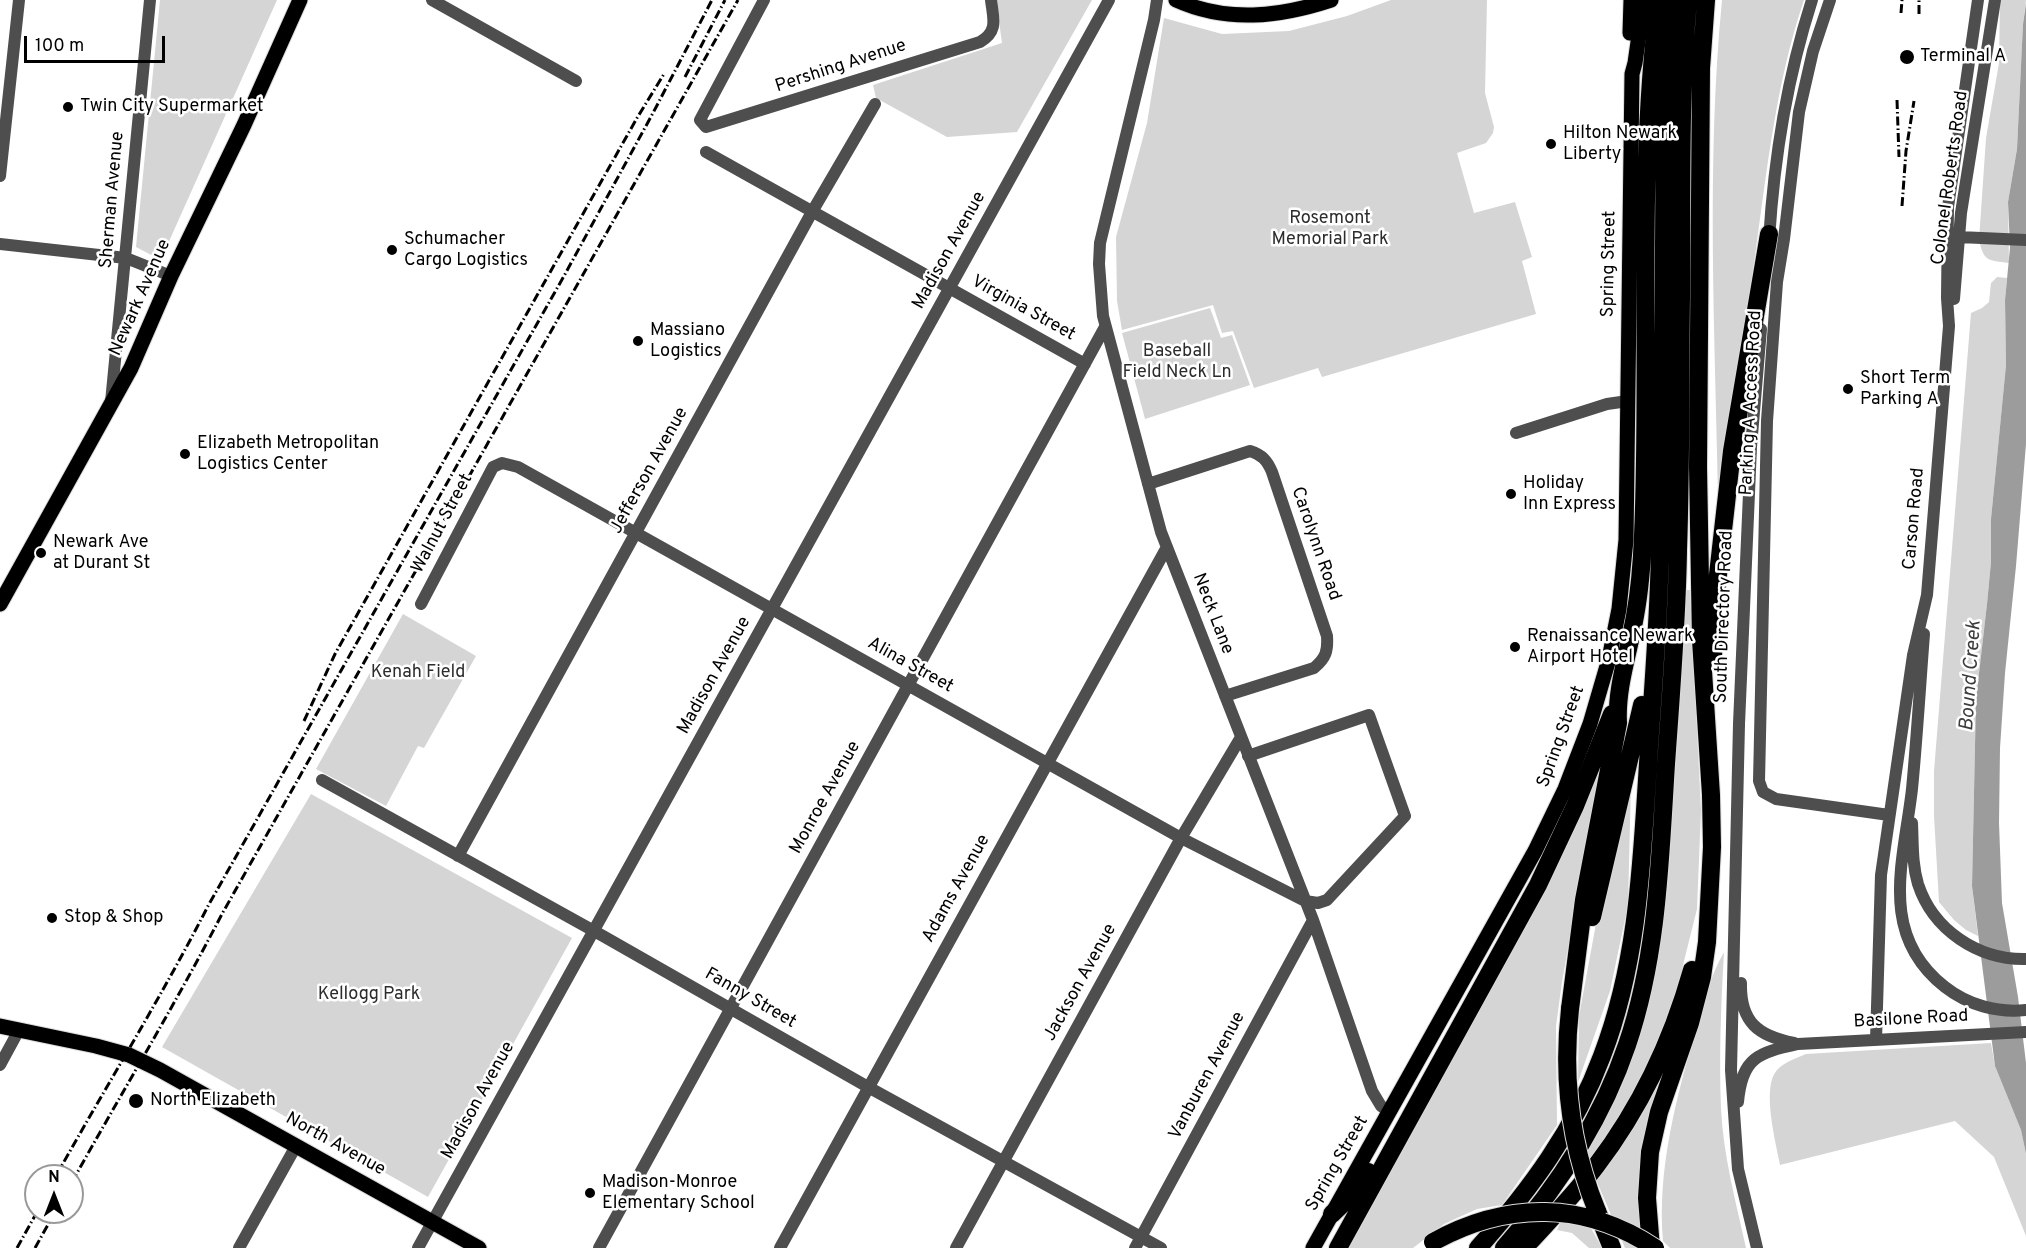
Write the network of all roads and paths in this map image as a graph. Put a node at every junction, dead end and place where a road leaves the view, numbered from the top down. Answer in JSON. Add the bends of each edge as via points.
{"nodes":[{"id":1,"x":19,"y":0,"type":"edge"},
{"id":2,"x":150,"y":0,"type":"edge"},
{"id":3,"x":300,"y":0,"type":"edge"},
{"id":4,"x":432,"y":0,"type":"edge"},
{"id":5,"x":764,"y":0,"type":"edge"},
{"id":6,"x":991,"y":0,"type":"edge"},
{"id":7,"x":1109,"y":0,"type":"edge"},
{"id":8,"x":1156,"y":0,"type":"edge"},
{"id":9,"x":1176,"y":0,"type":"edge"},
{"id":10,"x":1331,"y":0,"type":"edge"},
{"id":11,"x":1631,"y":0,"type":"edge"},
{"id":12,"x":1644,"y":0,"type":"edge"},
{"id":13,"x":1659,"y":0,"type":"edge"},
{"id":14,"x":1674,"y":0,"type":"edge"},
{"id":15,"x":1688,"y":0,"type":"edge"},
{"id":16,"x":1706,"y":0,"type":"edge"},
{"id":17,"x":1812,"y":0,"type":"edge"},
{"id":18,"x":1830,"y":0,"type":"edge"},
{"id":19,"x":1978,"y":0,"type":"edge"},
{"id":20,"x":1995,"y":0,"type":"edge"},
{"id":21,"x":1632,"y":74,"type":"junction"},
{"id":22,"x":576,"y":81,"type":"dead end"},
{"id":23,"x":875,"y":104,"type":"dead end"},
{"id":24,"x":706,"y":152,"type":"dead end"},
{"id":25,"x":0,"y":176,"type":"edge"},
{"id":26,"x":812,"y":212,"type":"junction"},
{"id":27,"x":1777,"y":237,"type":"junction"},
{"id":28,"x":1959,"y":237,"type":"junction"},
{"id":29,"x":2026,"y":240,"type":"edge"},
{"id":30,"x":0,"y":244,"type":"edge"},
{"id":31,"x":126,"y":258,"type":"junction"},
{"id":32,"x":171,"y":276,"type":"junction"},
{"id":33,"x":949,"y":289,"type":"junction"},
{"id":34,"x":1949,"y":326,"type":"junction"},
{"id":35,"x":1105,"y":327,"type":"junction"},
{"id":36,"x":1085,"y":364,"type":"junction"},
{"id":37,"x":1628,"y":401,"type":"junction"},
{"id":38,"x":111,"y":404,"type":"junction"},
{"id":39,"x":1516,"y":433,"type":"dead end"},
{"id":40,"x":499,"y":463,"type":"joint"},
{"id":41,"x":1148,"y":484,"type":"junction"},
{"id":42,"x":637,"y":534,"type":"junction"},
{"id":43,"x":1167,"y":548,"type":"junction"},
{"id":44,"x":1927,"y":595,"type":"junction"},
{"id":45,"x":0,"y":604,"type":"edge"},
{"id":46,"x":421,"y":604,"type":"dead end"},
{"id":47,"x":773,"y":610,"type":"junction"},
{"id":48,"x":1658,"y":616,"type":"junction"},
{"id":49,"x":908,"y":685,"type":"junction"},
{"id":50,"x":1225,"y":696,"type":"junction"},
{"id":51,"x":1617,"y":704,"type":"junction"},
{"id":52,"x":1707,"y":708,"type":"junction"},
{"id":53,"x":1241,"y":737,"type":"junction"},
{"id":54,"x":1248,"y":756,"type":"junction"},
{"id":55,"x":1048,"y":763,"type":"junction"},
{"id":56,"x":322,"y":780,"type":"dead end"},
{"id":57,"x":1911,"y":789,"type":"junction"},
{"id":58,"x":1889,"y":815,"type":"junction"},
{"id":59,"x":1181,"y":838,"type":"junction"},
{"id":60,"x":1712,"y":847,"type":"junction"},
{"id":61,"x":458,"y":856,"type":"junction"},
{"id":62,"x":1305,"y":901,"type":"junction"},
{"id":63,"x":1313,"y":920,"type":"junction"},
{"id":64,"x":1735,"y":926,"type":"junction"},
{"id":65,"x":593,"y":930,"type":"junction"},
{"id":66,"x":2026,"y":959,"type":"edge"},
{"id":67,"x":731,"y":1009,"type":"junction"},
{"id":68,"x":1570,"y":1010,"type":"junction"},
{"id":69,"x":2026,"y":1010,"type":"edge"},
{"id":70,"x":0,"y":1026,"type":"edge"},
{"id":71,"x":19,"y":1030,"type":"junction"},
{"id":72,"x":2026,"y":1033,"type":"edge"},
{"id":73,"x":1876,"y":1040,"type":"junction"},
{"id":74,"x":1798,"y":1044,"type":"junction"},
{"id":75,"x":0,"y":1065,"type":"edge"},
{"id":76,"x":868,"y":1087,"type":"junction"},
{"id":77,"x":1390,"y":1112,"type":"junction"},
{"id":78,"x":1401,"y":1134,"type":"junction"},
{"id":79,"x":1735,"y":1136,"type":"junction"},
{"id":80,"x":296,"y":1146,"type":"junction"},
{"id":81,"x":1004,"y":1162,"type":"junction"},
{"id":82,"x":1332,"y":1214,"type":"junction"},
{"id":83,"x":432,"y":1222,"type":"junction"},
{"id":84,"x":1138,"y":1242,"type":"edge"},
{"id":85,"x":1428,"y":1245,"type":"edge"},
{"id":86,"x":1755,"y":1245,"type":"edge"},
{"id":87,"x":239,"y":1248,"type":"edge"},
{"id":88,"x":418,"y":1248,"type":"edge"},
{"id":89,"x":479,"y":1248,"type":"edge"},
{"id":90,"x":599,"y":1248,"type":"edge"},
{"id":91,"x":780,"y":1248,"type":"edge"},
{"id":92,"x":956,"y":1248,"type":"edge"},
{"id":93,"x":1161,"y":1248,"type":"edge"},
{"id":94,"x":1313,"y":1248,"type":"edge"},
{"id":95,"x":1338,"y":1248,"type":"edge"},
{"id":96,"x":1478,"y":1248,"type":"edge"},
{"id":97,"x":1504,"y":1248,"type":"edge"},
{"id":98,"x":1524,"y":1248,"type":"edge"},
{"id":99,"x":1612,"y":1248,"type":"edge"},
{"id":100,"x":1653,"y":1248,"type":"edge"}],
"edges":[{"from":1,"to":25,"type":"street"},
{"from":2,"to":31,"type":"street","name":"Sherman Avenue"},
{"from":3,"to":32,"type":"main road","name":"Newark Avenue"},
{"from":4,"to":22,"type":"street"},
{"from":5,"to":6,"type":"street","name":"Pershing Avenue","via":[[700,120],[706,127],[980,42],[992,33]]},
{"from":7,"to":33,"type":"street","name":"Madison Avenue"},
{"from":8,"to":35,"type":"street","name":"Neck Lane","via":[[1100,243]]},
{"from":9,"to":10,"type":"main road","via":[[1214,13],[1251,16],[1288,12]]},
{"from":11,"to":21,"type":"main road"},
{"from":12,"to":21,"type":"main road","name":"Spring Street"},
{"from":13,"to":51,"type":"highway","via":[[1648,131],[1643,535],[1635,616]]},
{"from":14,"to":48,"type":"highway","via":[[1665,117]]},
{"from":15,"to":97,"type":"highway","via":[[1683,102],[1677,585],[1651,947],[1632,1031],[1600,1111],[1555,1185]]},
{"from":16,"to":52,"type":"highway","via":[[1701,68],[1698,409],[1701,640]]},
{"from":17,"to":27,"type":"street","name":"South Directory Road","via":[[1786,99]]},
{"from":18,"to":27,"type":"street","name":"Parking A Access Road","via":[[1810,60]]},
{"from":19,"to":34,"type":"street","name":"Carson Road","via":[[1948,207]]},
{"from":20,"to":28,"type":"street","name":"Colonel Roberts Road"},
{"from":21,"to":37,"type":"main road","name":"Spring Street"},
{"from":23,"to":26,"type":"street","name":"Jefferson Avenue"},
{"from":24,"to":26,"type":"street","name":"Virginia Street"},
{"from":26,"to":33,"type":"street","name":"Virginia Street"},
{"from":26,"to":42,"type":"street","name":"Jefferson Avenue"},
{"from":27,"to":52,"type":"highway","via":[[1732,451]]},
{"from":27,"to":58,"type":"street","name":"Parking A Access Road","via":[[1768,404],[1760,785],[1776,799]]},
{"from":27,"to":64,"type":"street","name":"South Directory Road","via":[[1750,447]]},
{"from":28,"to":29,"type":"street"},
{"from":28,"to":34,"type":"street","name":"Colonel Roberts Road"},
{"from":30,"to":31,"type":"street"},
{"from":31,"to":32,"type":"street"},
{"from":31,"to":38,"type":"street","name":"Sherman Avenue"},
{"from":32,"to":38,"type":"main road","name":"Newark Avenue"},
{"from":33,"to":36,"type":"street","name":"Virginia Street"},
{"from":33,"to":47,"type":"street","name":"Madison Avenue"},
{"from":34,"to":44,"type":"street","name":"Carson Road"},
{"from":35,"to":36,"type":"street","name":"Virginia Street"},
{"from":35,"to":41,"type":"street","name":"Neck Lane"},
{"from":36,"to":49,"type":"street","name":"Monroe Avenue"},
{"from":37,"to":39,"type":"street","via":[[1612,402]]},
{"from":37,"to":77,"type":"main road","name":"Spring Street","via":[[1622,584],[1613,642],[1590,724],[1543,836]]},
{"from":38,"to":45,"type":"main road","name":"Newark Avenue"},
{"from":40,"to":42,"type":"street","name":"Alina Street","via":[[518,467]]},
{"from":40,"to":46,"type":"street","name":"Walnut Street","via":[[493,467]]},
{"from":41,"to":43,"type":"street","name":"Neck Lane"},
{"from":41,"to":50,"type":"street","name":"Carolynn Road","via":[[1250,451],[1268,461],[1272,472],[1327,636],[1328,651],[1314,668]]},
{"from":42,"to":47,"type":"street","name":"Alina Street"},
{"from":42,"to":61,"type":"street","name":"Jefferson Avenue"},
{"from":43,"to":50,"type":"street","name":"Neck Lane"},
{"from":43,"to":55,"type":"street","name":"Adams Avenue"},
{"from":44,"to":57,"type":"street"},
{"from":44,"to":58,"type":"street","name":"Carson Road","via":[[1913,654]]},
{"from":47,"to":49,"type":"street","name":"Alina Street"},
{"from":47,"to":65,"type":"street","name":"Madison Avenue"},
{"from":48,"to":68,"type":"highway","via":[[1639,723]]},
{"from":48,"to":96,"type":"highway","via":[[1639,892],[1618,1008],[1595,1073],[1565,1135],[1525,1193]]},
{"from":49,"to":55,"type":"street","name":"Alina Street"},
{"from":49,"to":67,"type":"street","name":"Monroe Avenue"},
{"from":50,"to":53,"type":"street","name":"Neck Lane"},
{"from":51,"to":68,"type":"highway","via":[[1618,723],[1582,909]]},
{"from":51,"to":78,"type":"highway","via":[[1549,864]]},
{"from":52,"to":60,"type":"highway"},
{"from":53,"to":54,"type":"street","name":"Neck Lane"},
{"from":53,"to":59,"type":"street","name":"Jackson Avenue"},
{"from":54,"to":62,"type":"street","name":"Neck Lane"},
{"from":54,"to":62,"type":"street","via":[[1369,716],[1405,816],[1328,900]]},
{"from":55,"to":59,"type":"street","name":"Alina Street"},
{"from":55,"to":76,"type":"street","name":"Adams Avenue"},
{"from":56,"to":61,"type":"street","name":"Fanny Street"},
{"from":57,"to":66,"type":"street","via":[[1913,855],[1928,906],[1959,939],[1989,954]]},
{"from":57,"to":69,"type":"street","via":[[1899,902],[1903,927],[1914,952],[1942,985],[1960,997],[2000,1010]]},
{"from":58,"to":73,"type":"street","name":"Carson Road","via":[[1880,890]]},
{"from":59,"to":62,"type":"street","name":"Alina Street"},
{"from":59,"to":81,"type":"street","name":"Jackson Avenue"},
{"from":60,"to":98,"type":"highway","via":[[1697,950],[1678,1016],[1658,1063],[1606,1153]]},
{"from":60,"to":100,"type":"highway","via":[[1704,968],[1690,1023],[1661,1103],[1650,1152],[1647,1198]]},
{"from":61,"to":65,"type":"street","name":"Fanny Street"},
{"from":62,"to":63,"type":"street","name":"Neck Lane"},
{"from":63,"to":77,"type":"street","name":"Neck Lane","via":[[1372,1091],[1377,1102]]},
{"from":63,"to":84,"type":"street","name":"Vanburen Avenue"},
{"from":64,"to":74,"type":"street","via":[[1745,1013],[1766,1035]]},
{"from":64,"to":79,"type":"street","name":"South Directory Road","via":[[1731,1070]]},
{"from":65,"to":67,"type":"street","name":"Fanny Street"},
{"from":65,"to":83,"type":"street","name":"Madison Avenue"},
{"from":67,"to":76,"type":"street","name":"Fanny Street"},
{"from":67,"to":90,"type":"street","name":"Monroe Avenue"},
{"from":68,"to":99,"type":"highway","bridge":true,"via":[[1566,1056],[1570,1107],[1581,1165]]},
{"from":70,"to":71,"type":"main road","name":"North Avenue"},
{"from":71,"to":75,"type":"street"},
{"from":71,"to":80,"type":"main road","name":"North Avenue","via":[[129,1055]]},
{"from":72,"to":73,"type":"street","name":"Basilone Road"},
{"from":73,"to":74,"type":"street","name":"Basilone Road"},
{"from":74,"to":79,"type":"street","via":[[1765,1052],[1748,1066],[1740,1088]]},
{"from":76,"to":81,"type":"street","name":"Fanny Street"},
{"from":76,"to":91,"type":"street","name":"Adams Avenue"},
{"from":77,"to":82,"type":"main road","name":"Spring Street"},
{"from":78,"to":82,"type":"highway","via":[[1380,1153],[1357,1190]]},
{"from":78,"to":95,"type":"highway"},
{"from":79,"to":86,"type":"street","name":"South Directory Road"},
{"from":80,"to":83,"type":"main road","name":"North Avenue"},
{"from":80,"to":87,"type":"street"},
{"from":81,"to":84,"type":"street","name":"Fanny Street"},
{"from":81,"to":92,"type":"street","name":"Jackson Avenue"},
{"from":82,"to":94,"type":"main road","name":"Spring Street"},
{"from":83,"to":88,"type":"street","name":"Madison Avenue"},
{"from":83,"to":89,"type":"main road","name":"North Avenue"},
{"from":84,"to":93,"type":"street","name":"Fanny Street"},
{"from":85,"to":100,"type":"highway","bridge":true,"via":[[1491,1217],[1542,1212],[1601,1221],[1633,1234]]}]}
